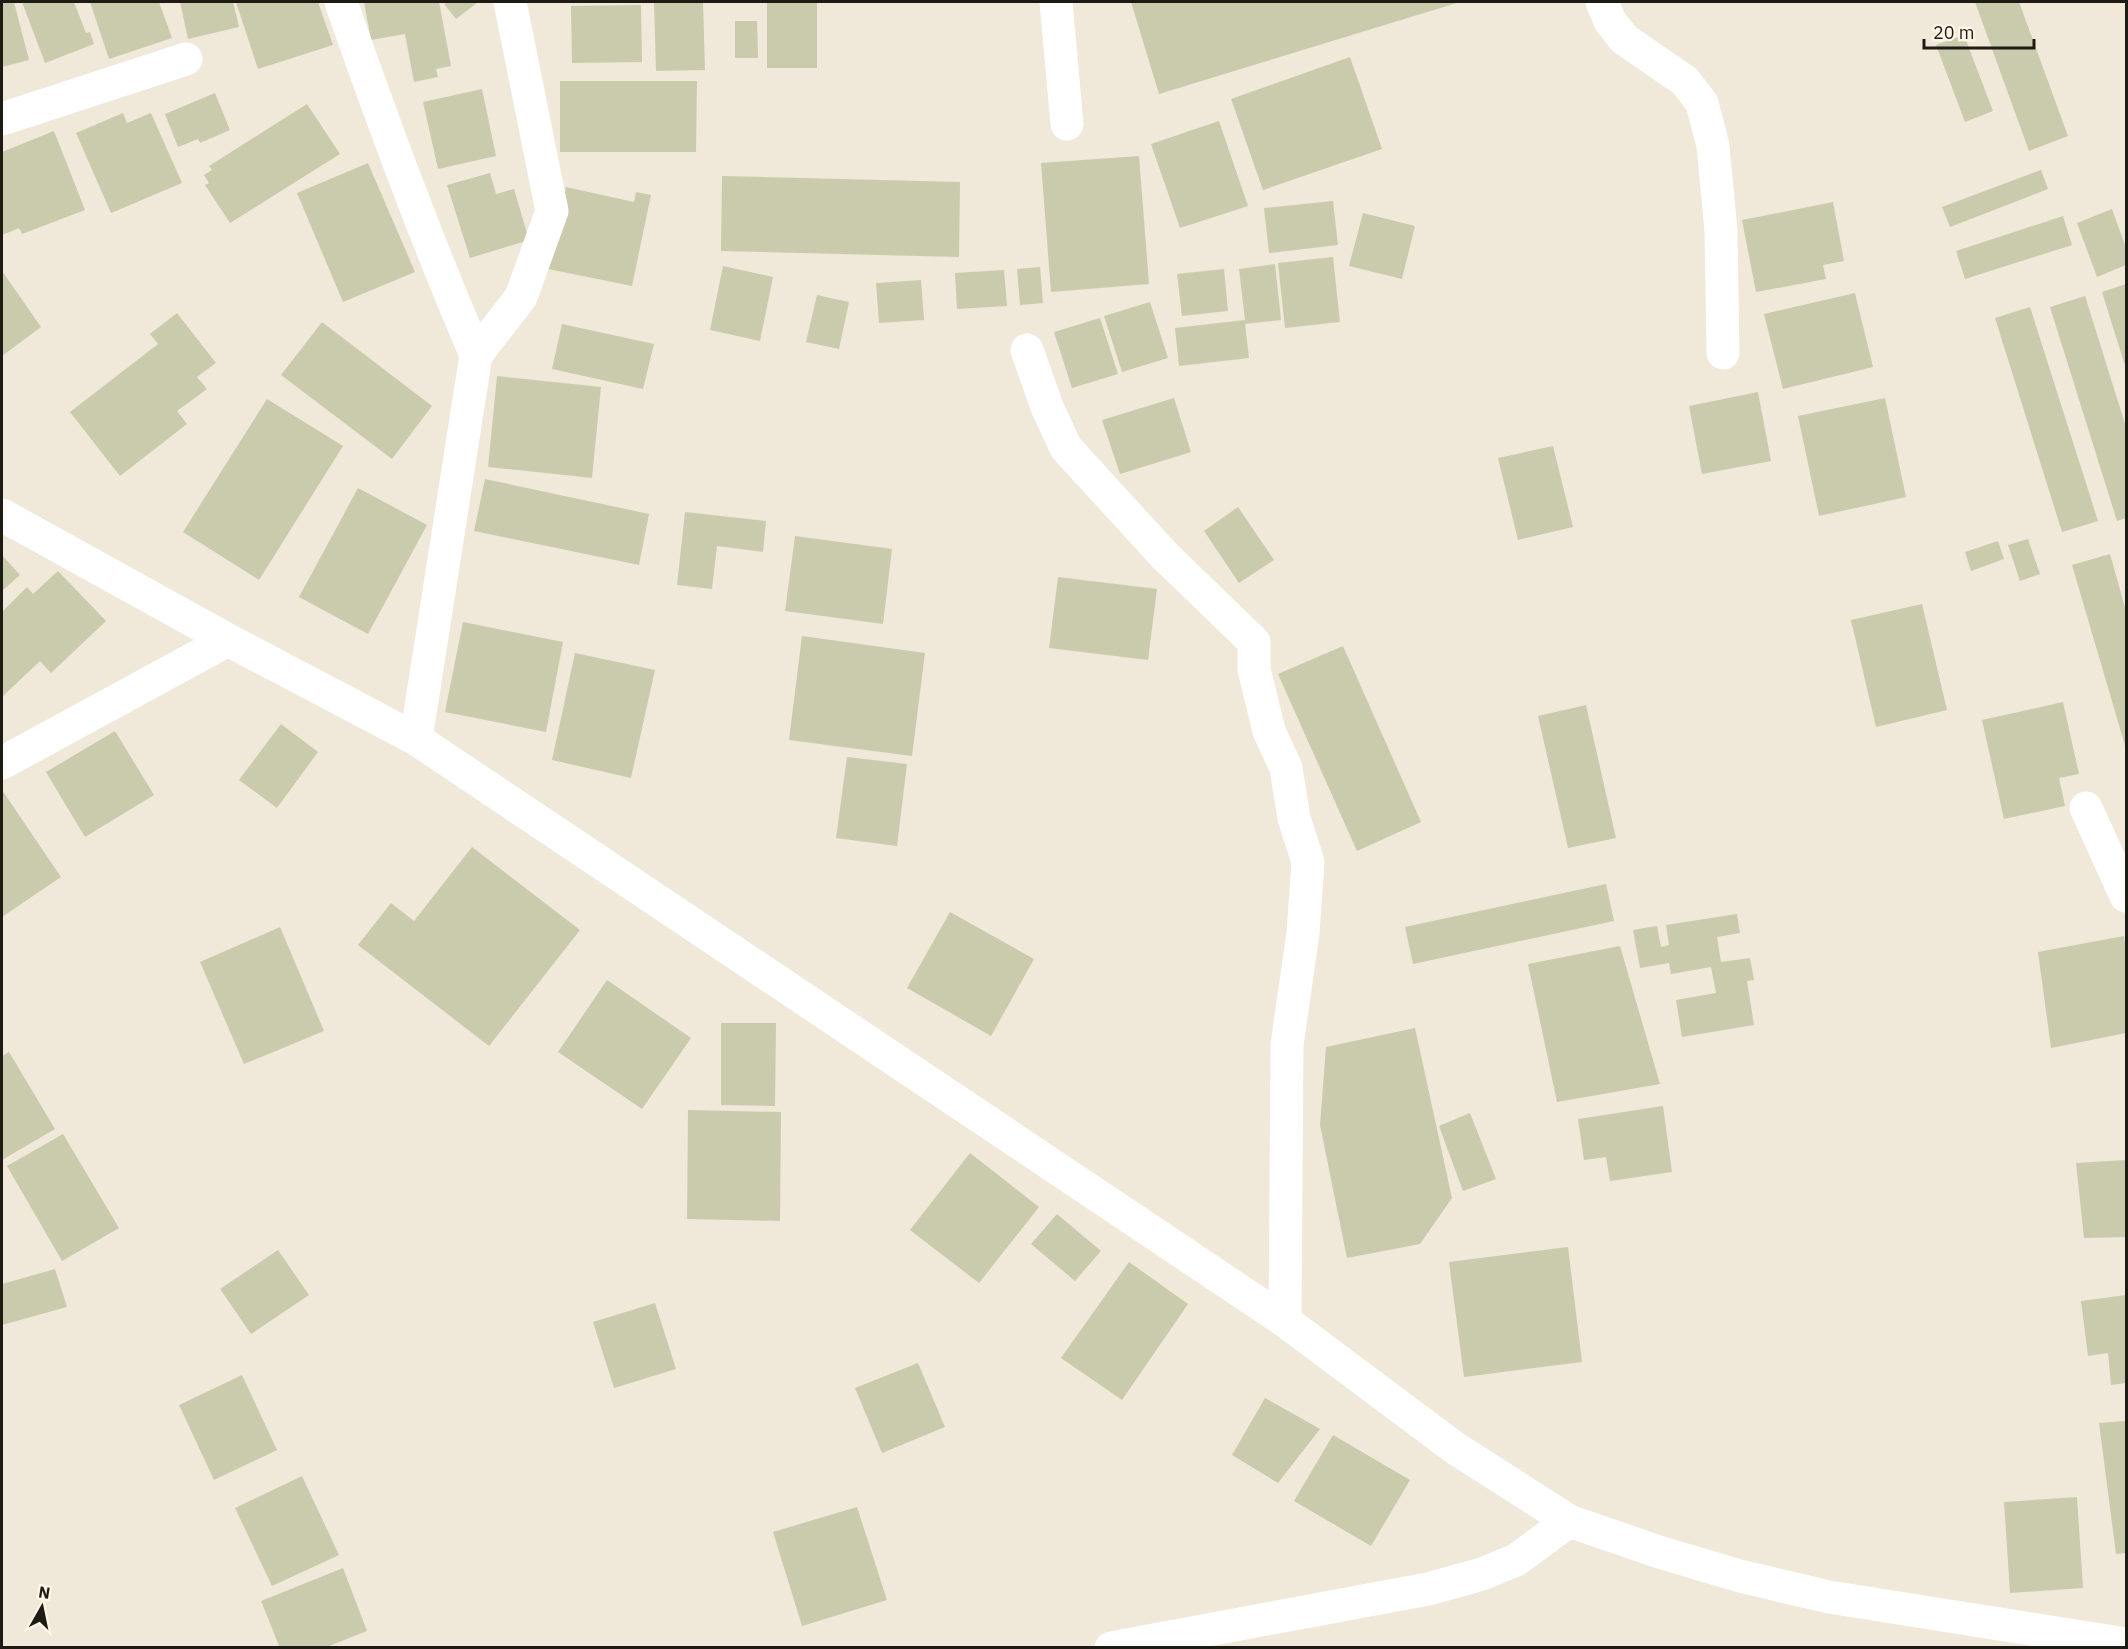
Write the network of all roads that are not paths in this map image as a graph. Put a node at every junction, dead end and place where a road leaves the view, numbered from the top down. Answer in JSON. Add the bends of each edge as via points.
{"nodes":[{"id":1,"x":341,"y":2,"type":"edge"},
{"id":2,"x":510,"y":2,"type":"edge"},
{"id":3,"x":1056,"y":2,"type":"edge"},
{"id":4,"x":1602,"y":2,"type":"edge"},
{"id":5,"x":186,"y":59,"type":"dead end"},
{"id":6,"x":2,"y":119,"type":"edge"},
{"id":7,"x":1067,"y":124,"type":"dead end"},
{"id":8,"x":1027,"y":350,"type":"dead end"},
{"id":9,"x":1723,"y":353,"type":"dead end"},
{"id":10,"x":476,"y":355,"type":"junction"},
{"id":11,"x":2,"y":515,"type":"edge"},
{"id":12,"x":228,"y":640,"type":"junction"},
{"id":13,"x":416,"y":739,"type":"junction"},
{"id":14,"x":2,"y":763,"type":"edge"},
{"id":15,"x":2086,"y":808,"type":"dead end"},
{"id":16,"x":2127,"y":896,"type":"edge"},
{"id":17,"x":1285,"y":1321,"type":"junction"},
{"id":18,"x":1569,"y":1521,"type":"junction"},
{"id":19,"x":2127,"y":1644,"type":"edge"},
{"id":20,"x":1111,"y":1647,"type":"edge"}],
"edges":[{"from":1,"to":10,"type":"street","via":[[442,276]]},
{"from":2,"to":10,"type":"street","via":[[552,211],[521,297]]},
{"from":3,"to":7,"type":"street"},
{"from":4,"to":9,"type":"street","via":[[1624,39],[1685,81],[1702,103],[1713,146],[1720,220]]},
{"from":5,"to":6,"type":"street"},
{"from":8,"to":17,"type":"street","via":[[1066,448],[1165,556],[1254,642],[1254,669],[1269,731],[1286,768],[1294,818],[1308,862],[1303,933],[1287,1045]]},
{"from":10,"to":13,"type":"street"},
{"from":11,"to":12,"type":"street"},
{"from":12,"to":13,"type":"street"},
{"from":12,"to":14,"type":"street"},
{"from":13,"to":17,"type":"street"},
{"from":15,"to":16,"type":"street"},
{"from":17,"to":18,"type":"street","via":[[1455,1448]]},
{"from":18,"to":19,"type":"street","via":[[1740,1576],[1829,1597]]},
{"from":18,"to":20,"type":"street","via":[[1516,1560],[1428,1589]]}]}
